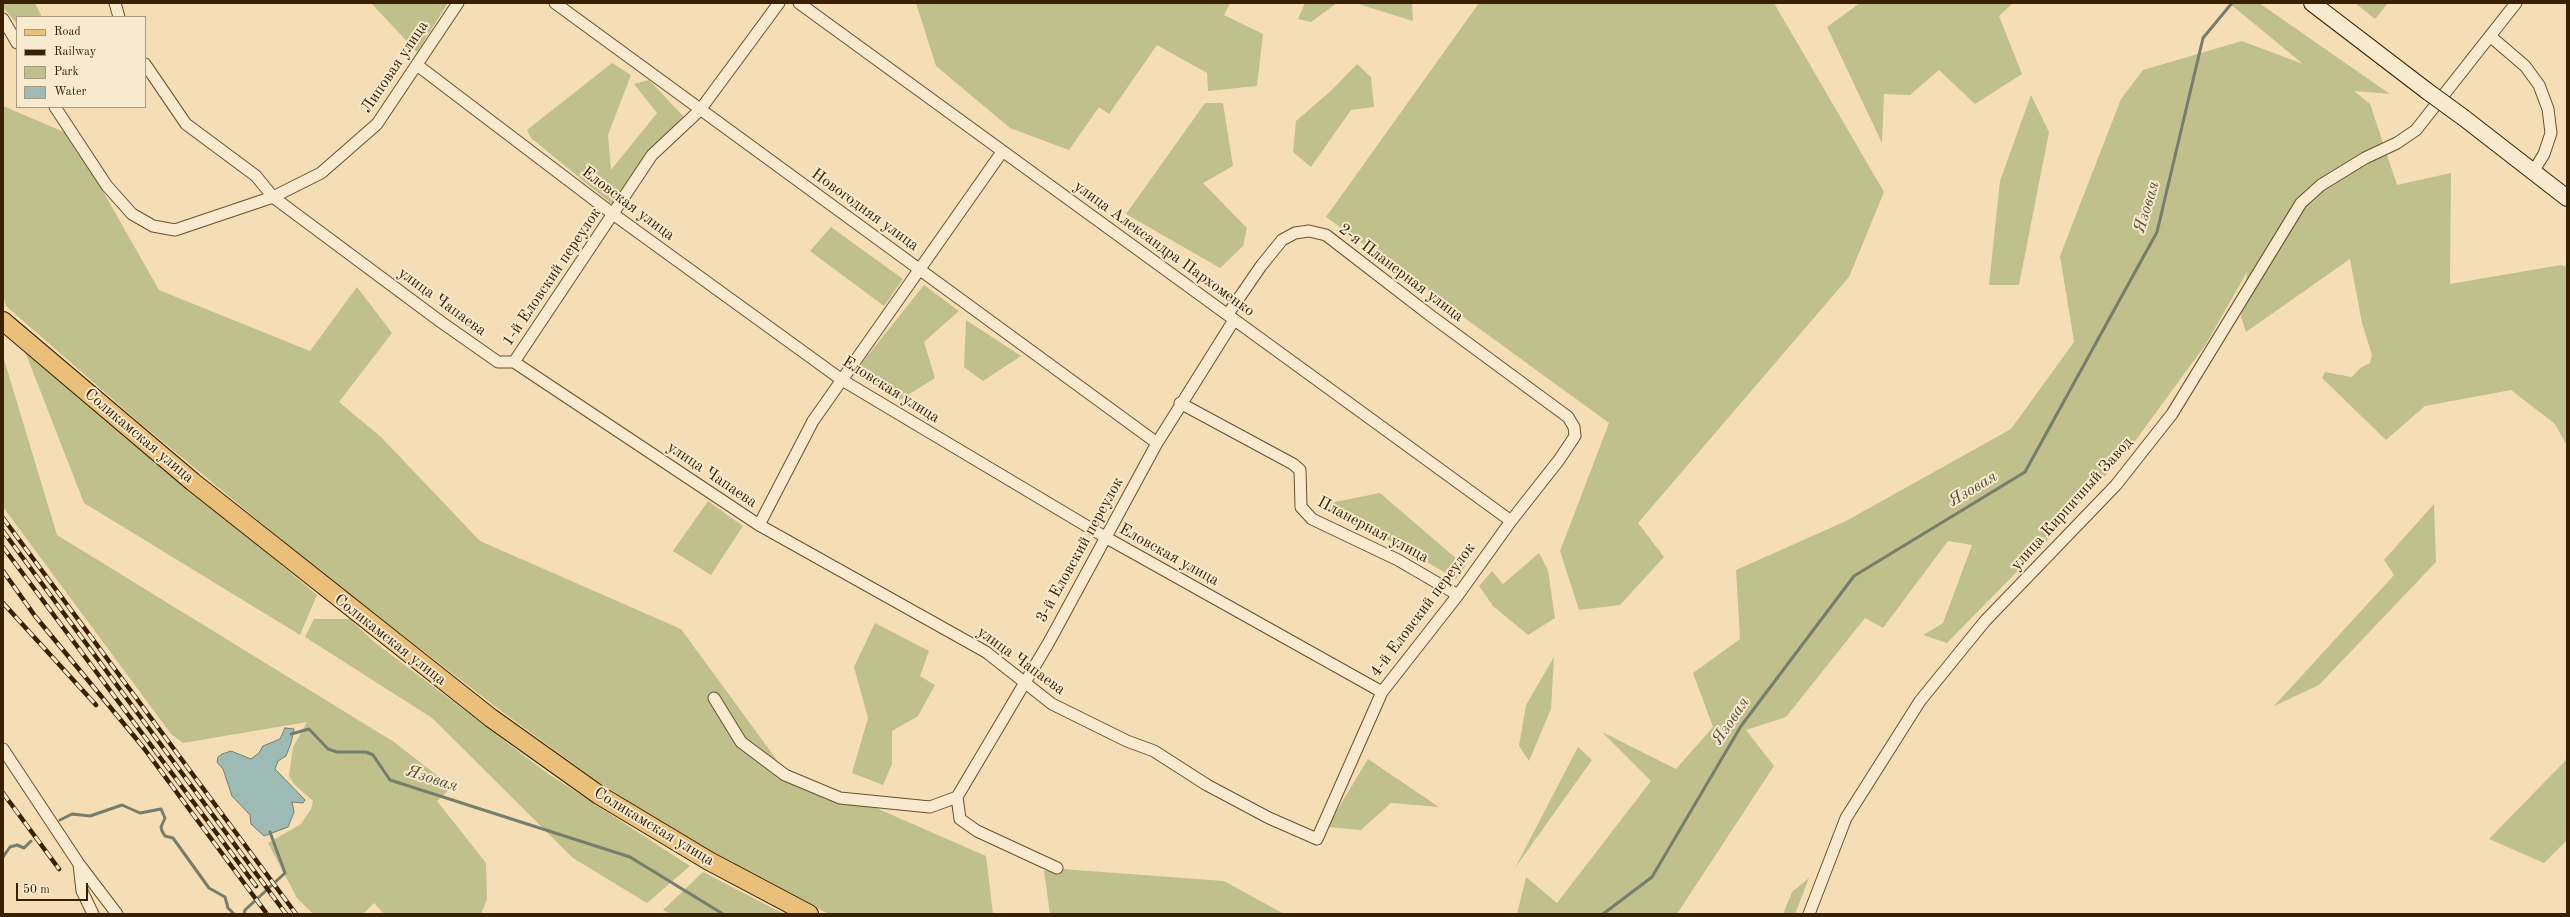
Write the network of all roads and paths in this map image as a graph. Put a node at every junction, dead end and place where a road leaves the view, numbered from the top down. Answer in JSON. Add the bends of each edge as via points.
{"nodes":[{"id":1,"x":115,"y":3,"type":"edge"},
{"id":2,"x":458,"y":3,"type":"edge"},
{"id":3,"x":555,"y":3,"type":"edge"},
{"id":4,"x":779,"y":3,"type":"edge"},
{"id":5,"x":799,"y":3,"type":"edge"},
{"id":6,"x":2312,"y":3,"type":"edge"},
{"id":7,"x":2516,"y":3,"type":"edge"},
{"id":8,"x":119,"y":16,"type":"edge"},
{"id":9,"x":3,"y":19,"type":"edge"},
{"id":10,"x":2490,"y":36,"type":"junction"},
{"id":11,"x":16,"y":41,"type":"edge"},
{"id":12,"x":146,"y":65,"type":"edge"},
{"id":13,"x":417,"y":65,"type":"junction"},
{"id":14,"x":56,"y":108,"type":"edge"},
{"id":15,"x":700,"y":110,"type":"junction"},
{"id":16,"x":1002,"y":152,"type":"junction"},
{"id":17,"x":2533,"y":172,"type":"junction"},
{"id":18,"x":273,"y":197,"type":"junction"},
{"id":19,"x":2567,"y":198,"type":"edge"},
{"id":20,"x":613,"y":214,"type":"junction"},
{"id":21,"x":920,"y":270,"type":"junction"},
{"id":22,"x":1231,"y":317,"type":"junction"},
{"id":23,"x":3,"y":321,"type":"edge"},
{"id":24,"x":514,"y":362,"type":"junction"},
{"id":25,"x":842,"y":380,"type":"junction"},
{"id":26,"x":1180,"y":403,"type":"junction"},
{"id":27,"x":1568,"y":417,"type":"joint"},
{"id":28,"x":1157,"y":443,"type":"junction"},
{"id":29,"x":1510,"y":521,"type":"junction"},
{"id":30,"x":759,"y":525,"type":"junction"},
{"id":31,"x":1106,"y":538,"type":"junction"},
{"id":32,"x":1458,"y":596,"type":"junction"},
{"id":33,"x":1025,"y":681,"type":"junction"},
{"id":34,"x":1382,"y":692,"type":"junction"},
{"id":35,"x":714,"y":698,"type":"dead end"},
{"id":36,"x":3,"y":749,"type":"edge"},
{"id":37,"x":957,"y":797,"type":"junction"},
{"id":38,"x":1317,"y":839,"type":"joint"},
{"id":39,"x":79,"y":864,"type":"junction"},
{"id":40,"x":1057,"y":868,"type":"dead end"},
{"id":41,"x":93,"y":914,"type":"edge"},
{"id":42,"x":117,"y":914,"type":"edge"},
{"id":43,"x":809,"y":914,"type":"edge"},
{"id":44,"x":1810,"y":914,"type":"edge"}],
"edges":[{"from":1,"to":8,"type":"street"},
{"from":2,"to":13,"type":"street","name":"Липовая улица"},
{"from":3,"to":15,"type":"street","name":"Новогодняя улица"},
{"from":4,"to":15,"type":"street","name":"1-й Еловский переулок"},
{"from":5,"to":16,"type":"street","name":"улица Александра Пархоменко"},
{"from":6,"to":17,"type":"main road","bridge":true},
{"from":7,"to":10,"type":"street","name":"улица Кирпичный Завод"},
{"from":9,"to":11,"type":"street"},
{"from":10,"to":17,"type":"street","via":[[2526,66],[2539,85],[2548,109],[2551,133],[2544,154]]},
{"from":10,"to":44,"type":"street","name":"улица Кирпичный Завод","via":[[2416,130],[2398,143],[2365,158],[2321,185],[2301,203],[2172,414],[2116,485],[1985,621],[1920,701],[1846,818]]},
{"from":12,"to":18,"type":"street","name":"улица Чапаева","via":[[186,124],[256,176]]},
{"from":13,"to":18,"type":"street","name":"Липовая улица","via":[[378,124],[321,173]]},
{"from":13,"to":20,"type":"street","name":"Еловская улица"},
{"from":14,"to":18,"type":"street","name":"Липовая улица","via":[[107,186],[132,214],[153,226],[175,230]]},
{"from":15,"to":20,"type":"street","name":"1-й Еловский переулок","via":[[652,156]]},
{"from":15,"to":21,"type":"street","name":"Новогодняя улица"},
{"from":16,"to":21,"type":"street"},
{"from":16,"to":22,"type":"street","name":"улица Александра Пархоменко"},
{"from":17,"to":19,"type":"main road"},
{"from":18,"to":24,"type":"street","name":"улица Чапаева","via":[[498,362]]},
{"from":20,"to":24,"type":"street","name":"1-й Еловский переулок"},
{"from":20,"to":25,"type":"street","name":"Еловская улица"},
{"from":21,"to":25,"type":"street"},
{"from":21,"to":28,"type":"street","name":"Новогодняя улица"},
{"from":22,"to":26,"type":"street","name":"3-й Еловский переулок"},
{"from":22,"to":27,"type":"street","name":"2-я Планерная улица","via":[[1261,266],[1282,240],[1295,233],[1309,231],[1326,235]]},
{"from":22,"to":29,"type":"street","name":"улица Александра Пархоменко"},
{"from":23,"to":43,"type":"main road","name":"Соликамская улица","via":[[193,482],[491,718],[599,795],[709,861]]},
{"from":24,"to":30,"type":"street","name":"улица Чапаева"},
{"from":25,"to":30,"type":"street","via":[[813,421]]},
{"from":25,"to":31,"type":"street","name":"Еловская улица"},
{"from":26,"to":28,"type":"street","name":"3-й Еловский переулок"},
{"from":26,"to":32,"type":"street","name":"Планерная улица","via":[[1300,470],[1301,507],[1312,519],[1398,560]]},
{"from":27,"to":29,"type":"street","name":"4-й Еловский переулок","via":[[1574,427],[1575,436]]},
{"from":28,"to":31,"type":"street","name":"3-й Еловский переулок"},
{"from":29,"to":32,"type":"street","name":"4-й Еловский переулок"},
{"from":30,"to":33,"type":"street","name":"улица Чапаева","via":[[986,652]]},
{"from":31,"to":33,"type":"street","name":"3-й Еловский переулок"},
{"from":31,"to":34,"type":"street","name":"Еловская улица"},
{"from":32,"to":34,"type":"street","name":"4-й Еловский переулок"},
{"from":33,"to":37,"type":"street","name":"3-й Еловский переулок"},
{"from":33,"to":38,"type":"street","name":"улица Чапаева","via":[[1052,704],[1102,730],[1154,751],[1207,786]]},
{"from":34,"to":38,"type":"street","name":"4-й Еловский переулок"},
{"from":35,"to":37,"type":"street","via":[[741,742],[786,775],[840,798],[930,807]]},
{"from":36,"to":39,"type":"street"},
{"from":37,"to":40,"type":"street","via":[[960,819],[977,832]]},
{"from":39,"to":41,"type":"street","via":[[82,890]]},
{"from":39,"to":42,"type":"street"}]}
